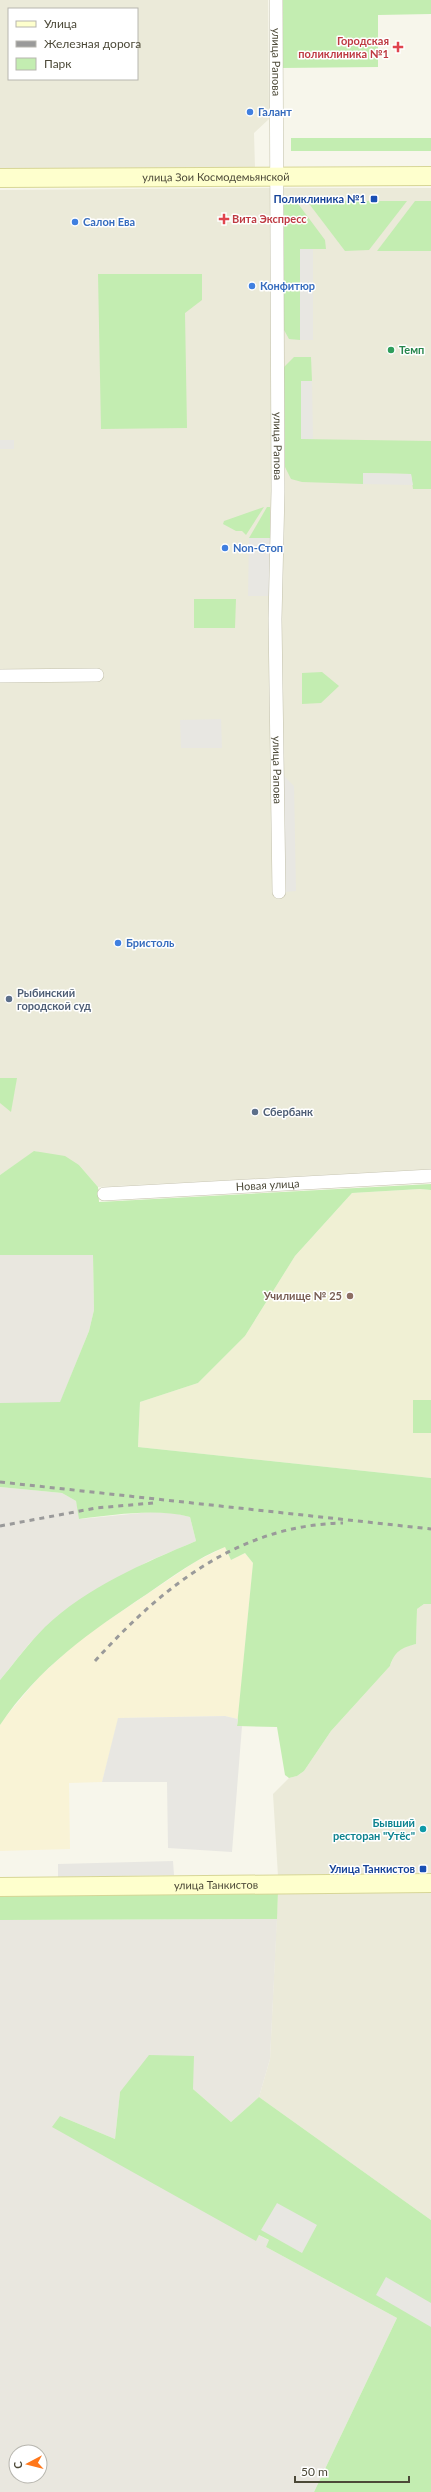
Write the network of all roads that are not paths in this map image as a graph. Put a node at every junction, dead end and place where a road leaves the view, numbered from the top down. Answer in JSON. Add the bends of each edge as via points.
{"nodes":[{"id":1,"x":276,"y":0,"type":"edge"},
{"id":2,"x":431,"y":176,"type":"edge"},
{"id":3,"x":278,"y":177,"type":"junction"},
{"id":4,"x":0,"y":178,"type":"edge"},
{"id":5,"x":97,"y":675,"type":"dead end"},
{"id":6,"x":0,"y":676,"type":"edge"},
{"id":7,"x":279,"y":892,"type":"dead end"},
{"id":8,"x":431,"y":1176,"type":"edge"},
{"id":9,"x":104,"y":1194,"type":"dead end"},
{"id":10,"x":431,"y":1883,"type":"edge"},
{"id":11,"x":0,"y":1887,"type":"edge"}],
"edges":[{"from":1,"to":3,"type":"street","name":"улица Рапова"},
{"from":2,"to":3,"type":"street","name":"улица Зои Космодемьянской"},
{"from":3,"to":4,"type":"street","name":"улица Зои Космодемьянской"},
{"from":3,"to":7,"type":"street","name":"улица Рапова","via":[[278,491],[275,619]]},
{"from":5,"to":6,"type":"street"},
{"from":8,"to":9,"type":"street","name":"Новая улица"},
{"from":10,"to":11,"type":"street","name":"улица Танкистов"}]}
